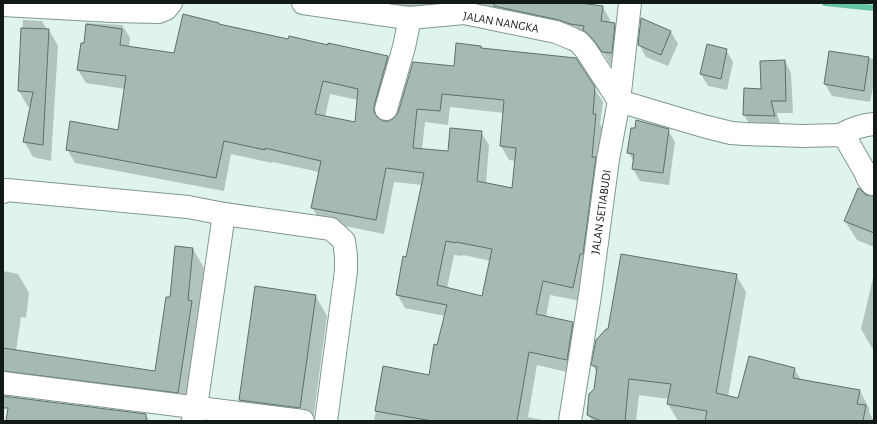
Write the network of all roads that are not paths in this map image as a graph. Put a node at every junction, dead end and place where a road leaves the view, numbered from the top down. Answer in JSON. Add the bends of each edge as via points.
{"nodes":[{"id":1,"x":171,"y":3,"type":"edge"},
{"id":2,"x":302,"y":3,"type":"edge"},
{"id":3,"x":3,"y":5,"type":"edge"},
{"id":4,"x":630,"y":6,"type":"edge"},
{"id":5,"x":113,"y":7,"type":"edge"},
{"id":6,"x":410,"y":18,"type":"junction"},
{"id":7,"x":619,"y":101,"type":"junction"},
{"id":8,"x":386,"y":109,"type":"dead end"},
{"id":9,"x":874,"y":124,"type":"edge"},
{"id":10,"x":840,"y":135,"type":"junction"},
{"id":11,"x":867,"y":177,"type":"dead end"},
{"id":12,"x":3,"y":192,"type":"edge"},
{"id":13,"x":224,"y":214,"type":"junction"},
{"id":14,"x":3,"y":383,"type":"edge"},
{"id":15,"x":194,"y":414,"type":"edge"},
{"id":16,"x":303,"y":421,"type":"edge"},
{"id":17,"x":326,"y":421,"type":"edge"},
{"id":18,"x":570,"y":421,"type":"edge"}],
"edges":[{"from":1,"to":5,"type":"street","via":[[159,12]]},
{"from":2,"to":6,"type":"street","name":"JALAN NANGKA"},
{"from":3,"to":5,"type":"street"},
{"from":4,"to":7,"type":"street","name":"JALAN SETIABUDI"},
{"from":6,"to":7,"type":"street","name":"JALAN NANGKA","via":[[464,13],[562,34],[579,42],[586,50]]},
{"from":6,"to":8,"type":"street"},
{"from":7,"to":10,"type":"street","via":[[731,133]]},
{"from":7,"to":18,"type":"street","name":"JALAN SETIABUDI","via":[[608,159]]},
{"from":9,"to":10,"type":"street","via":[[850,129]]},
{"from":10,"to":11,"type":"street","via":[[846,139]]},
{"from":12,"to":13,"type":"street","via":[[7,190],[180,206]]},
{"from":13,"to":15,"type":"street"},
{"from":13,"to":17,"type":"street","via":[[331,229],[344,241],[346,271]]},
{"from":14,"to":15,"type":"street"},
{"from":15,"to":16,"type":"street"}]}
